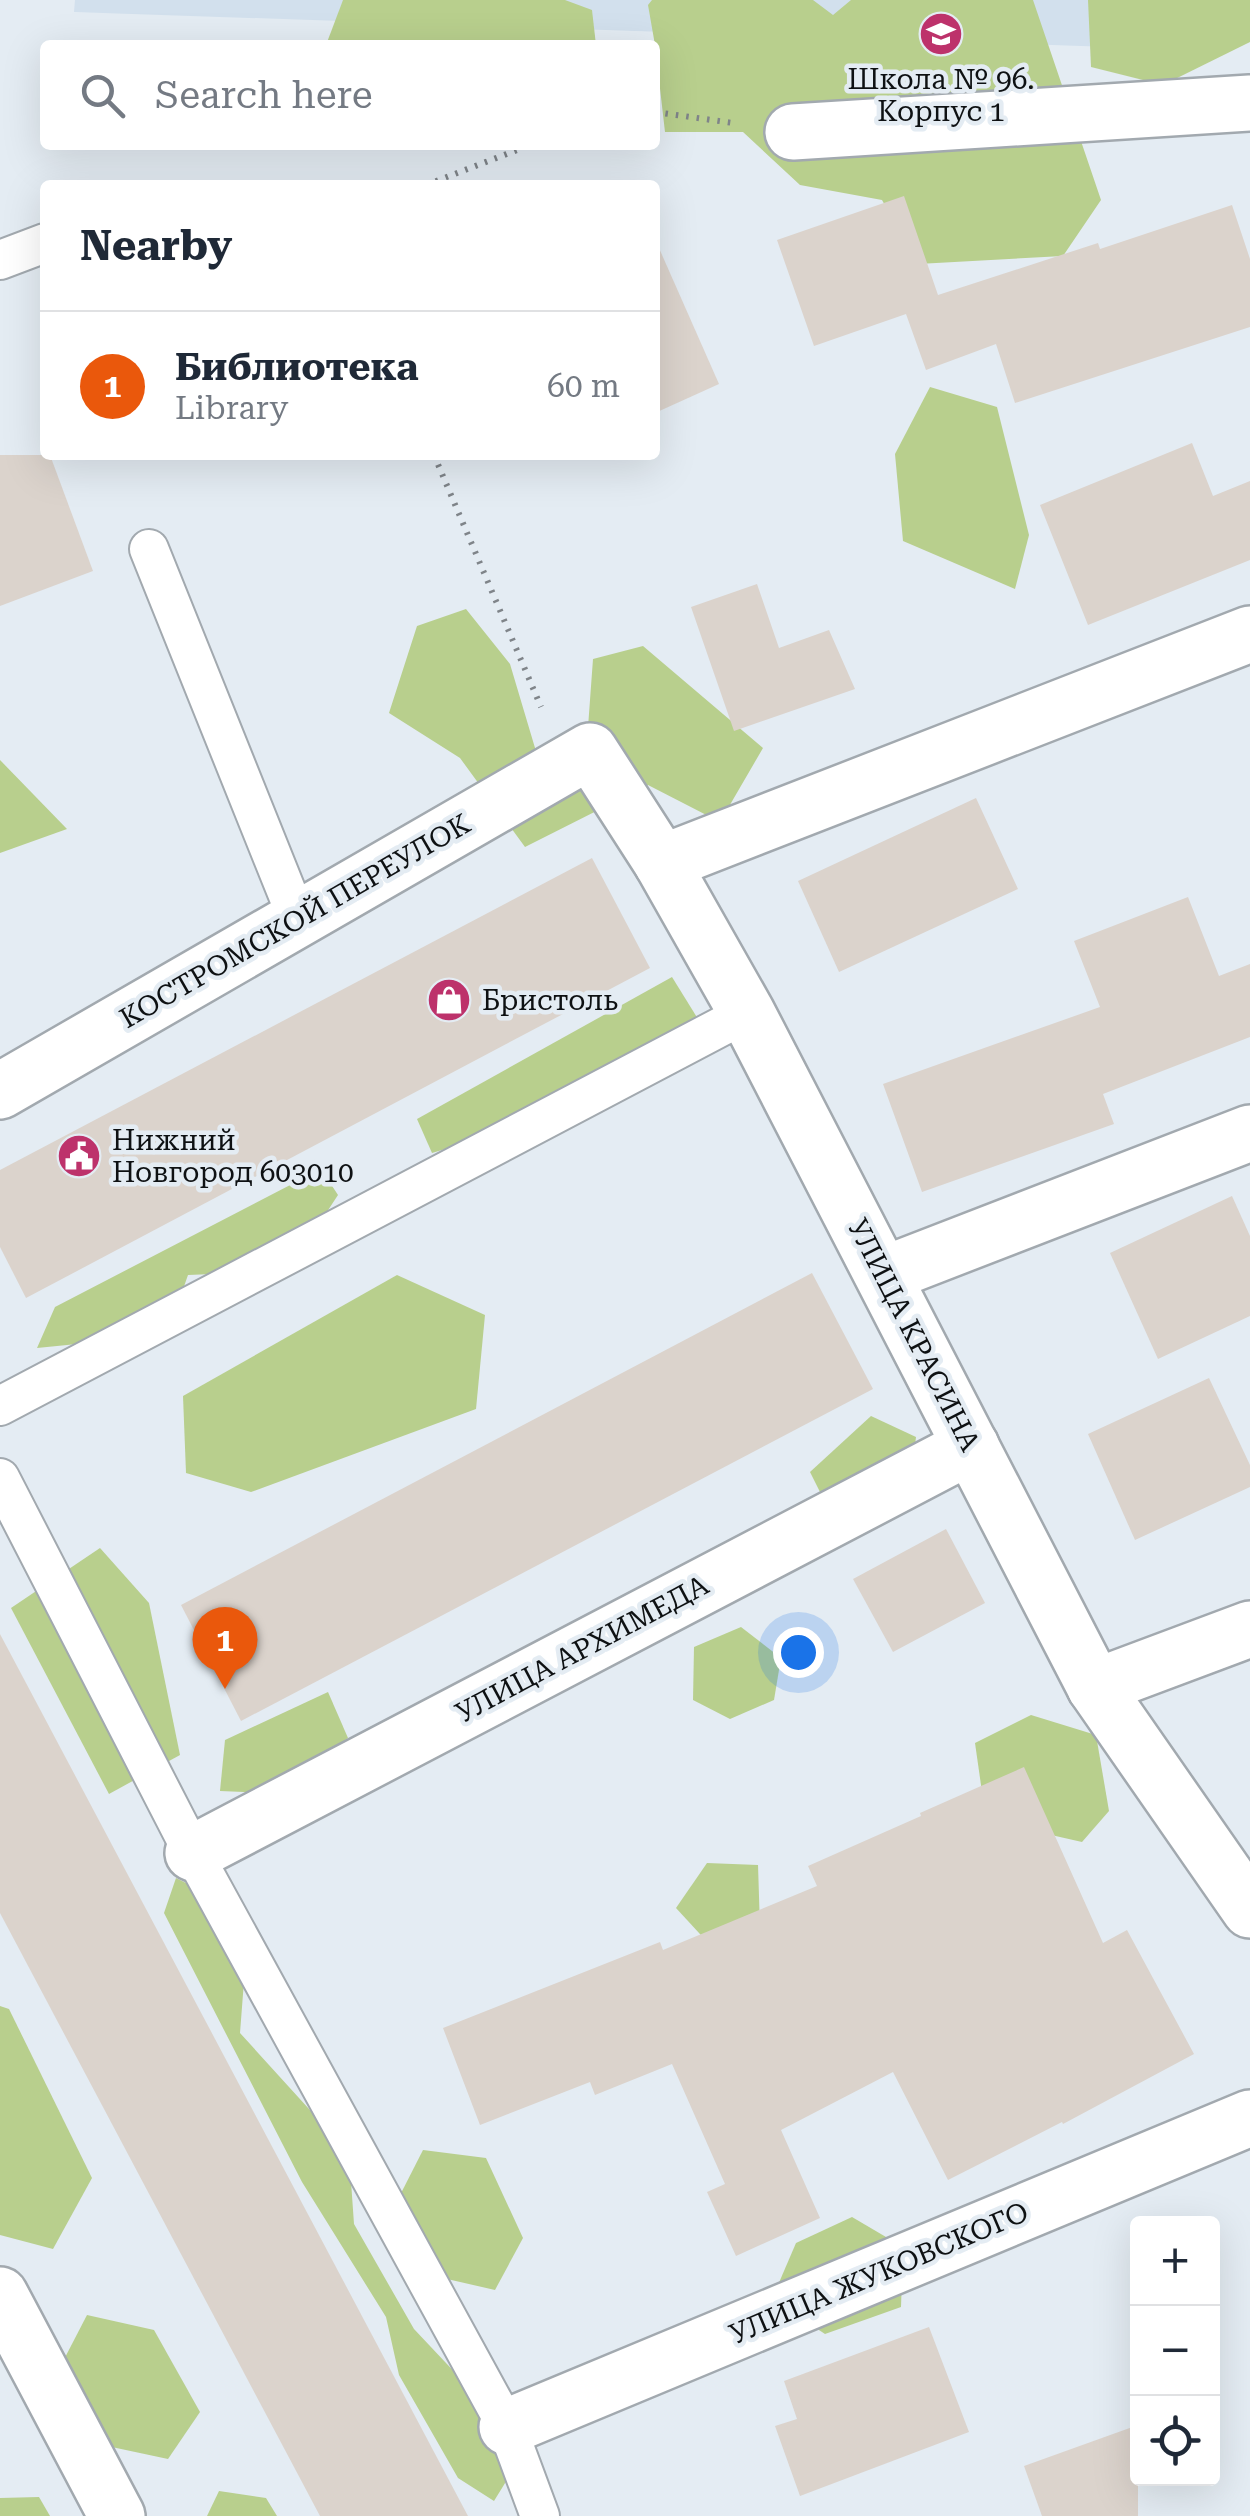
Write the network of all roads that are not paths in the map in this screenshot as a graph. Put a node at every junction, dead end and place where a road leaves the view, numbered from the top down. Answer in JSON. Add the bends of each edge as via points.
{"nodes":[{"id":1,"x":1250,"y":103,"type":"edge"},
{"id":2,"x":794,"y":132,"type":"road end"},
{"id":3,"x":40,"y":245,"type":"edge"},
{"id":4,"x":0,"y":260,"type":"edge"},
{"id":5,"x":149,"y":549,"type":"dead end"},
{"id":6,"x":1250,"y":634,"type":"edge"},
{"id":7,"x":578,"y":758,"type":"joint"},
{"id":8,"x":662,"y":863,"type":"junction"},
{"id":9,"x":298,"y":920,"type":"junction"},
{"id":10,"x":747,"y":1013,"type":"junction"},
{"id":11,"x":0,"y":1091,"type":"edge"},
{"id":12,"x":1250,"y":1133,"type":"edge"},
{"id":13,"x":883,"y":1274,"type":"junction"},
{"id":14,"x":0,"y":1406,"type":"edge"},
{"id":15,"x":971,"y":1446,"type":"junction"},
{"id":16,"x":0,"y":1478,"type":"edge"},
{"id":17,"x":1250,"y":1629,"type":"edge"},
{"id":18,"x":1095,"y":1687,"type":"junction"},
{"id":19,"x":193,"y":1853,"type":"junction"},
{"id":20,"x":1250,"y":1910,"type":"edge"},
{"id":21,"x":1250,"y":2118,"type":"edge"},
{"id":22,"x":0,"y":2295,"type":"edge"},
{"id":23,"x":507,"y":2427,"type":"junction"},
{"id":24,"x":118,"y":2516,"type":"edge"},
{"id":25,"x":540,"y":2516,"type":"edge"}],
"edges":[{"from":1,"to":2,"type":"street"},
{"from":3,"to":4,"type":"lane"},
{"from":5,"to":9,"type":"lane"},
{"from":6,"to":8,"type":"street"},
{"from":7,"to":8,"type":"street","name":"УЛИЦА КРАСИНА"},
{"from":7,"to":9,"type":"street","name":"КОСТРОМСКОЙ ПЕРЕУЛОК"},
{"from":8,"to":10,"type":"street","name":"УЛИЦА КРАСИНА"},
{"from":9,"to":11,"type":"street","name":"КОСТРОМСКОЙ ПЕРЕУЛОК"},
{"from":10,"to":13,"type":"street","name":"УЛИЦА КРАСИНА"},
{"from":10,"to":14,"type":"lane"},
{"from":12,"to":13,"type":"street"},
{"from":13,"to":15,"type":"street","name":"УЛИЦА КРАСИНА"},
{"from":15,"to":18,"type":"street","name":"УЛИЦА КРАСИНА"},
{"from":15,"to":19,"type":"street","name":"УЛИЦА АРХИМЕДА"},
{"from":16,"to":19,"type":"lane"},
{"from":17,"to":18,"type":"street"},
{"from":18,"to":20,"type":"street","name":"УЛИЦА КРАСИНА"},
{"from":19,"to":23,"type":"lane"},
{"from":21,"to":23,"type":"street","name":"УЛИЦА ЖУКОВСКОГО"},
{"from":22,"to":24,"type":"street"},
{"from":23,"to":25,"type":"lane"}]}
